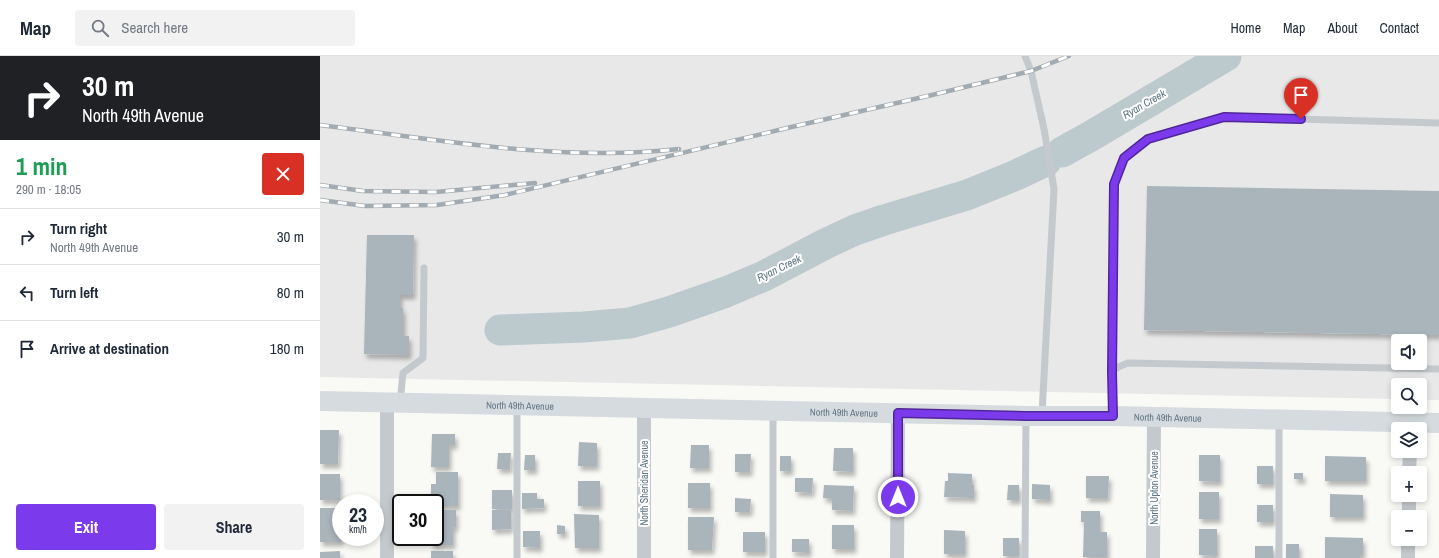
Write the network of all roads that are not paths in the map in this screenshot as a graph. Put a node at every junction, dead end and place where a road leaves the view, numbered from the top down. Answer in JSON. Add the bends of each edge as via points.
{"nodes":[{"id":1,"x":1025,"y":56,"type":"edge"},
{"id":2,"x":1439,"y":123,"type":"edge"},
{"id":3,"x":424,"y":268,"type":"dead end"},
{"id":4,"x":1439,"y":369,"type":"edge"},
{"id":5,"x":1112,"y":372,"type":"junction"},
{"id":6,"x":320,"y":401,"type":"edge"},
{"id":7,"x":394,"y":402,"type":"junction"},
{"id":8,"x":517,"y":405,"type":"junction"},
{"id":9,"x":644,"y":408,"type":"junction"},
{"id":10,"x":773,"y":411,"type":"junction"},
{"id":11,"x":898,"y":413,"type":"junction"},
{"id":12,"x":1034,"y":416,"type":"junction"},
{"id":13,"x":1113,"y":416,"type":"junction"},
{"id":14,"x":1154,"y":417,"type":"junction"},
{"id":15,"x":1279,"y":420,"type":"junction"},
{"id":16,"x":1439,"y":423,"type":"edge"},
{"id":17,"x":1427,"y":424,"type":"edge"},
{"id":18,"x":1391,"y":425,"type":"edge"},
{"id":19,"x":1408,"y":546,"type":"edge"},
{"id":20,"x":387,"y":558,"type":"edge"},
{"id":21,"x":517,"y":558,"type":"edge"},
{"id":22,"x":644,"y":558,"type":"edge"},
{"id":23,"x":773,"y":558,"type":"edge"},
{"id":24,"x":897,"y":558,"type":"edge"},
{"id":25,"x":1025,"y":558,"type":"edge"},
{"id":26,"x":1153,"y":558,"type":"edge"},
{"id":27,"x":1279,"y":558,"type":"edge"},
{"id":28,"x":1408,"y":558,"type":"edge"}],
"edges":[{"from":1,"to":12,"type":"lane","via":[[1031,71],[1044,129],[1054,189]]},
{"from":2,"to":5,"type":"lane","via":[[1224,117],[1148,139],[1124,158],[1114,184]]},
{"from":3,"to":7,"type":"lane","via":[[422,358],[403,373]]},
{"from":4,"to":5,"type":"lane","via":[[1128,363],[1118,366]]},
{"from":5,"to":13,"type":"lane"},
{"from":6,"to":7,"type":"street","name":"North 49th Avenue"},
{"from":7,"to":8,"type":"street","name":"North 49th Avenue"},
{"from":7,"to":20,"type":"street"},
{"from":8,"to":9,"type":"street","name":"North 49th Avenue"},
{"from":8,"to":21,"type":"lane"},
{"from":9,"to":10,"type":"street","name":"North 49th Avenue"},
{"from":9,"to":22,"type":"street","name":"North Sheridan Avenue"},
{"from":10,"to":11,"type":"street","name":"North 49th Avenue"},
{"from":10,"to":23,"type":"lane"},
{"from":11,"to":12,"type":"street","name":"North 49th Avenue"},
{"from":11,"to":24,"type":"street"},
{"from":12,"to":13,"type":"street","name":"North 49th Avenue"},
{"from":12,"to":25,"type":"lane"},
{"from":13,"to":14,"type":"street","name":"North 49th Avenue"},
{"from":14,"to":15,"type":"street","name":"North 49th Avenue"},
{"from":14,"to":26,"type":"street","name":"North Upton Avenue"},
{"from":15,"to":18,"type":"street","name":"North 49th Avenue"},
{"from":15,"to":27,"type":"lane"},
{"from":16,"to":17,"type":"street","name":"North 49th Avenue"},
{"from":19,"to":28,"type":"street"}]}
